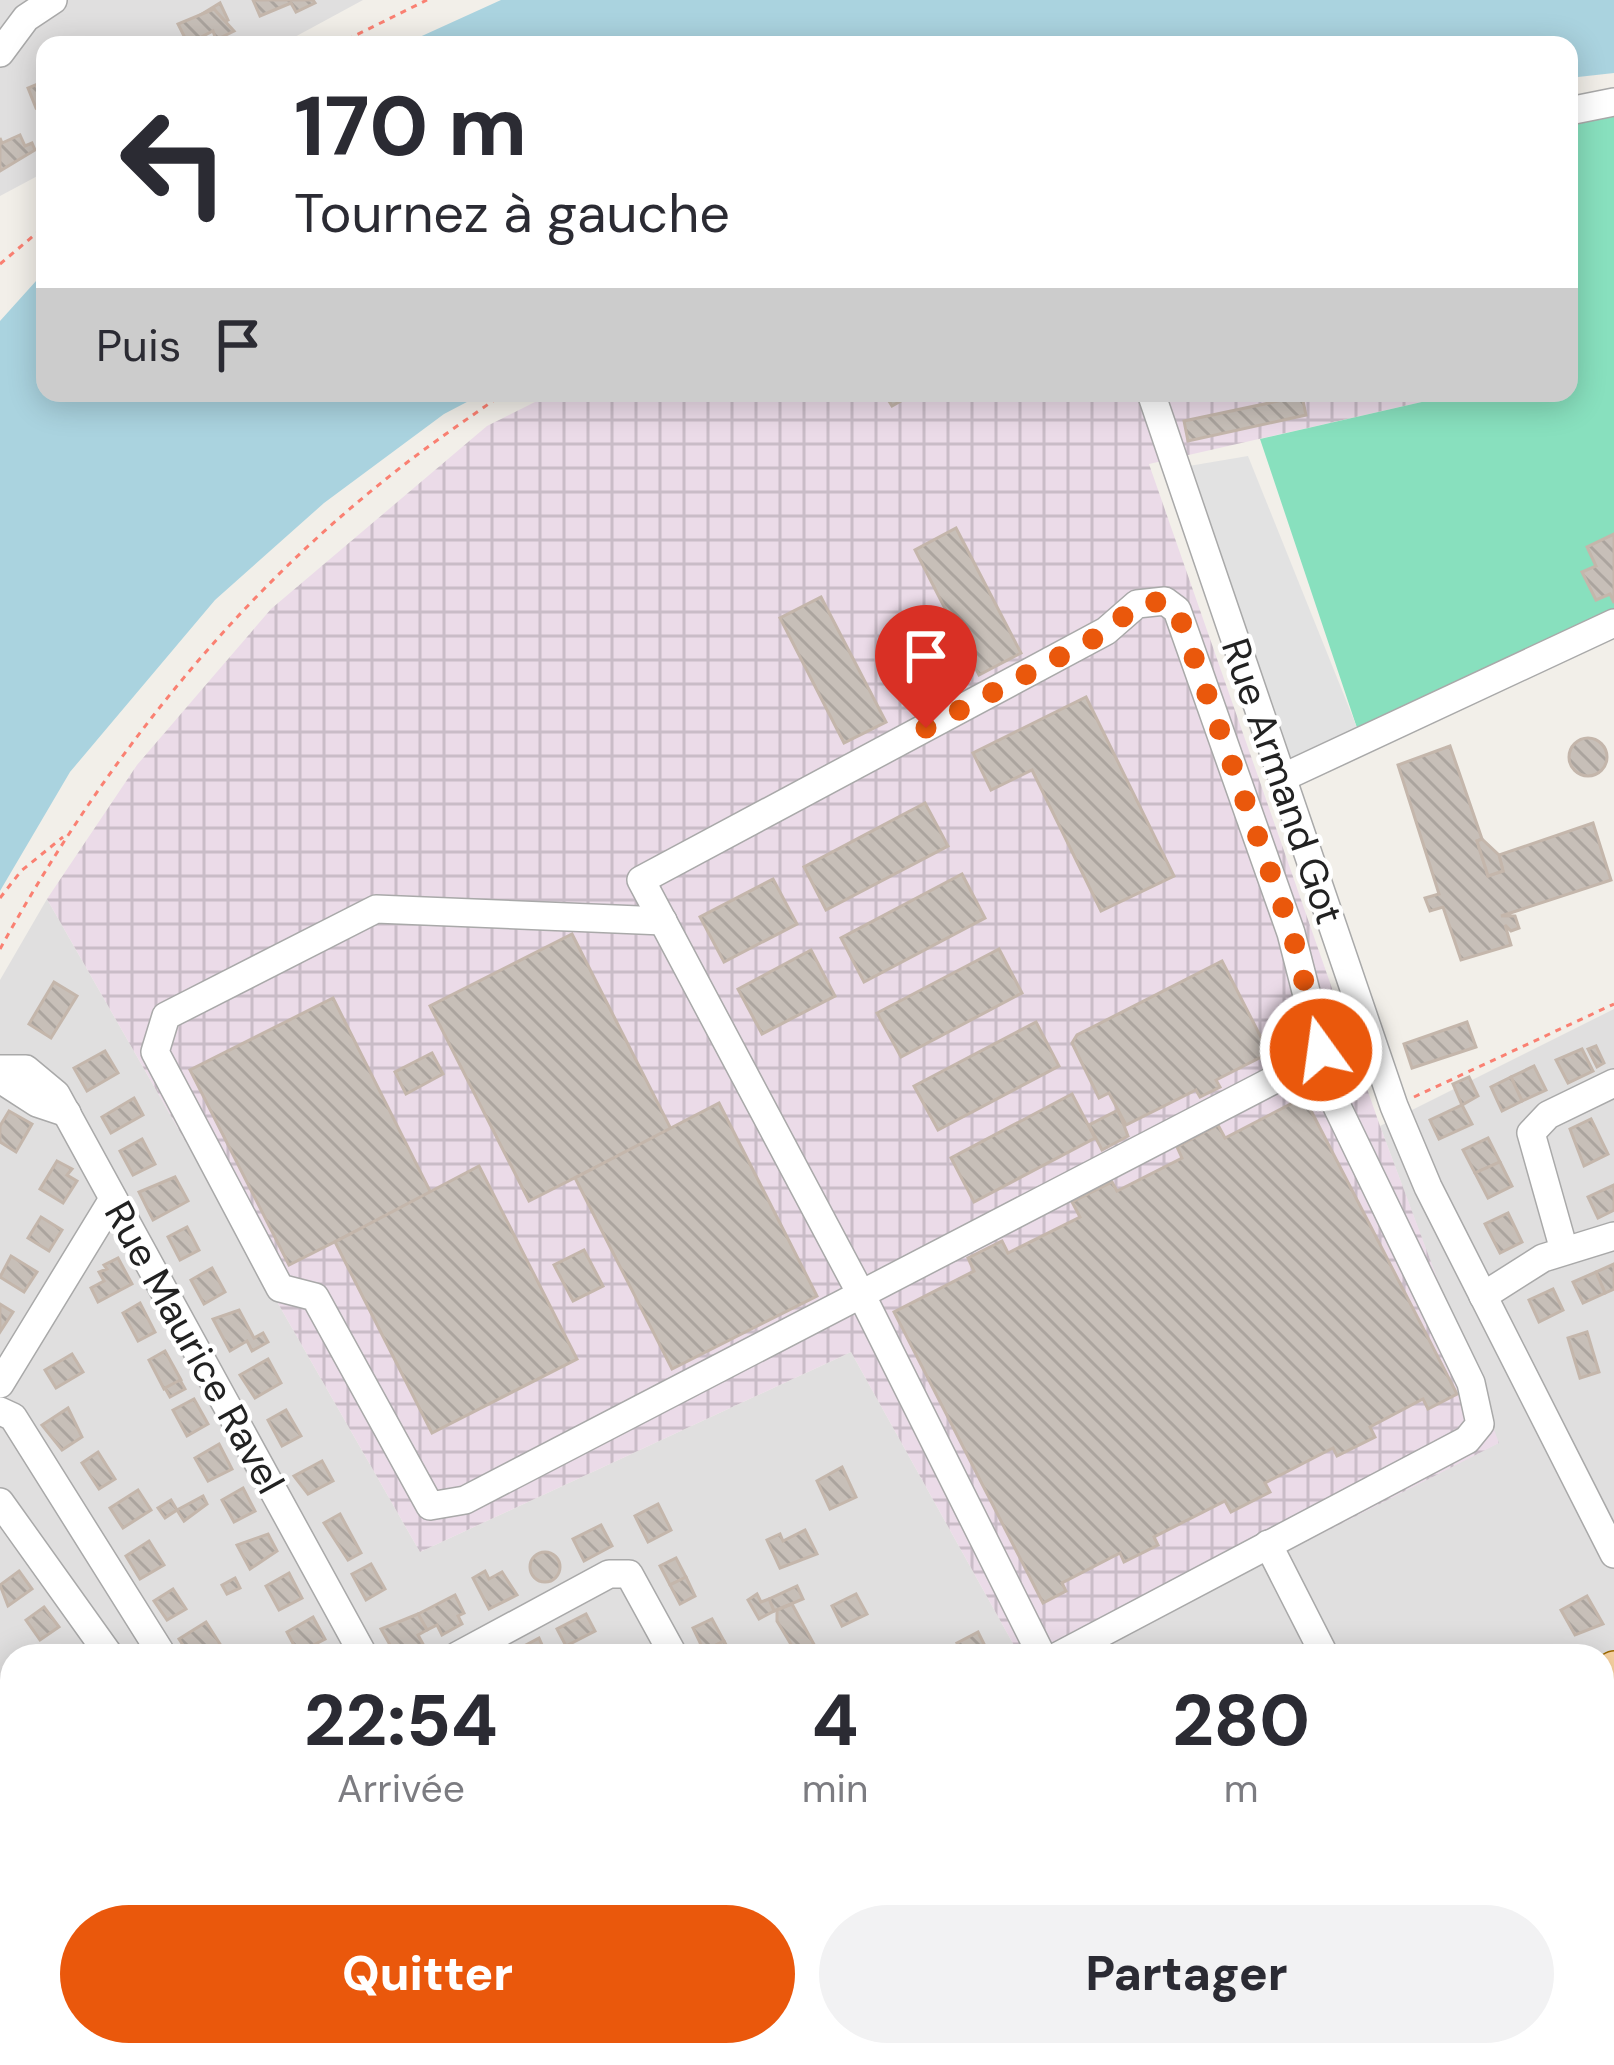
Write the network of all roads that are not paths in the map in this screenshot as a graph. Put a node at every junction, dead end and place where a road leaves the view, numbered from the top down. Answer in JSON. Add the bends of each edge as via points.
{"nodes":[{"id":1,"x":53,"y":0,"type":"edge"},
{"id":2,"x":0,"y":53,"type":"edge"},
{"id":3,"x":1614,"y":102,"type":"edge"},
{"id":4,"x":1578,"y":109,"type":"edge"},
{"id":5,"x":1154,"y":402,"type":"edge"},
{"id":6,"x":1614,"y":623,"type":"edge"},
{"id":7,"x":1283,"y":777,"type":"junction"},
{"id":8,"x":663,"y":921,"type":"junction"},
{"id":9,"x":1314,"y":1059,"type":"junction"},
{"id":10,"x":1,"y":1072,"type":"edge"},
{"id":11,"x":1614,"y":1083,"type":"edge"},
{"id":12,"x":113,"y":1199,"type":"junction"},
{"id":13,"x":1614,"y":1236,"type":"edge"},
{"id":14,"x":1564,"y":1250,"type":"junction"},
{"id":15,"x":861,"y":1294,"type":"junction"},
{"id":16,"x":1483,"y":1295,"type":"junction"},
{"id":17,"x":0,"y":1384,"type":"edge"},
{"id":18,"x":0,"y":1411,"type":"edge"},
{"id":19,"x":0,"y":1502,"type":"edge"},
{"id":20,"x":1268,"y":1544,"type":"junction"},
{"id":21,"x":1614,"y":1554,"type":"edge"},
{"id":22,"x":101,"y":1644,"type":"edge"},
{"id":23,"x":155,"y":1644,"type":"edge"},
{"id":24,"x":357,"y":1644,"type":"edge"},
{"id":25,"x":479,"y":1644,"type":"edge"},
{"id":26,"x":667,"y":1644,"type":"edge"},
{"id":27,"x":1036,"y":1644,"type":"edge"},
{"id":28,"x":1080,"y":1644,"type":"edge"},
{"id":29,"x":1319,"y":1644,"type":"edge"}],
"edges":[{"from":1,"to":2,"type":"street","via":[[26,18]]},
{"from":3,"to":4,"type":"street"},
{"from":5,"to":7,"type":"street","name":"Rue Armand Got"},
{"from":6,"to":7,"type":"street"},
{"from":7,"to":16,"type":"street","name":"Rue Armand Got","via":[[1394,1106]]},
{"from":8,"to":9,"type":"street","via":[[641,880],[1106,632],[1137,604],[1165,601],[1177,610],[1292,933],[1321,1050]]},
{"from":8,"to":15,"type":"street"},
{"from":8,"to":15,"type":"street","via":[[376,909],[166,1016],[155,1052],[280,1288],[316,1297],[430,1505],[465,1500]]},
{"from":9,"to":15,"type":"street"},
{"from":9,"to":20,"type":"street","via":[[1471,1383],[1480,1424],[1467,1440]]},
{"from":10,"to":12,"type":"street","name":"Rue Maurice Ravel","via":[[26,1069],[56,1094]]},
{"from":11,"to":14,"type":"street","via":[[1548,1115],[1531,1133]]},
{"from":12,"to":17,"type":"street"},
{"from":12,"to":24,"type":"street","name":"Rue Maurice Ravel"},
{"from":13,"to":14,"type":"street"},
{"from":14,"to":16,"type":"street"},
{"from":15,"to":27,"type":"street"},
{"from":16,"to":21,"type":"street","name":"Rue Armand Got"},
{"from":18,"to":23,"type":"street","via":[[13,1417]]},
{"from":19,"to":22,"type":"street"},
{"from":20,"to":28,"type":"street"},
{"from":20,"to":29,"type":"street"},
{"from":25,"to":26,"type":"street","via":[[609,1574],[629,1574]]}]}
